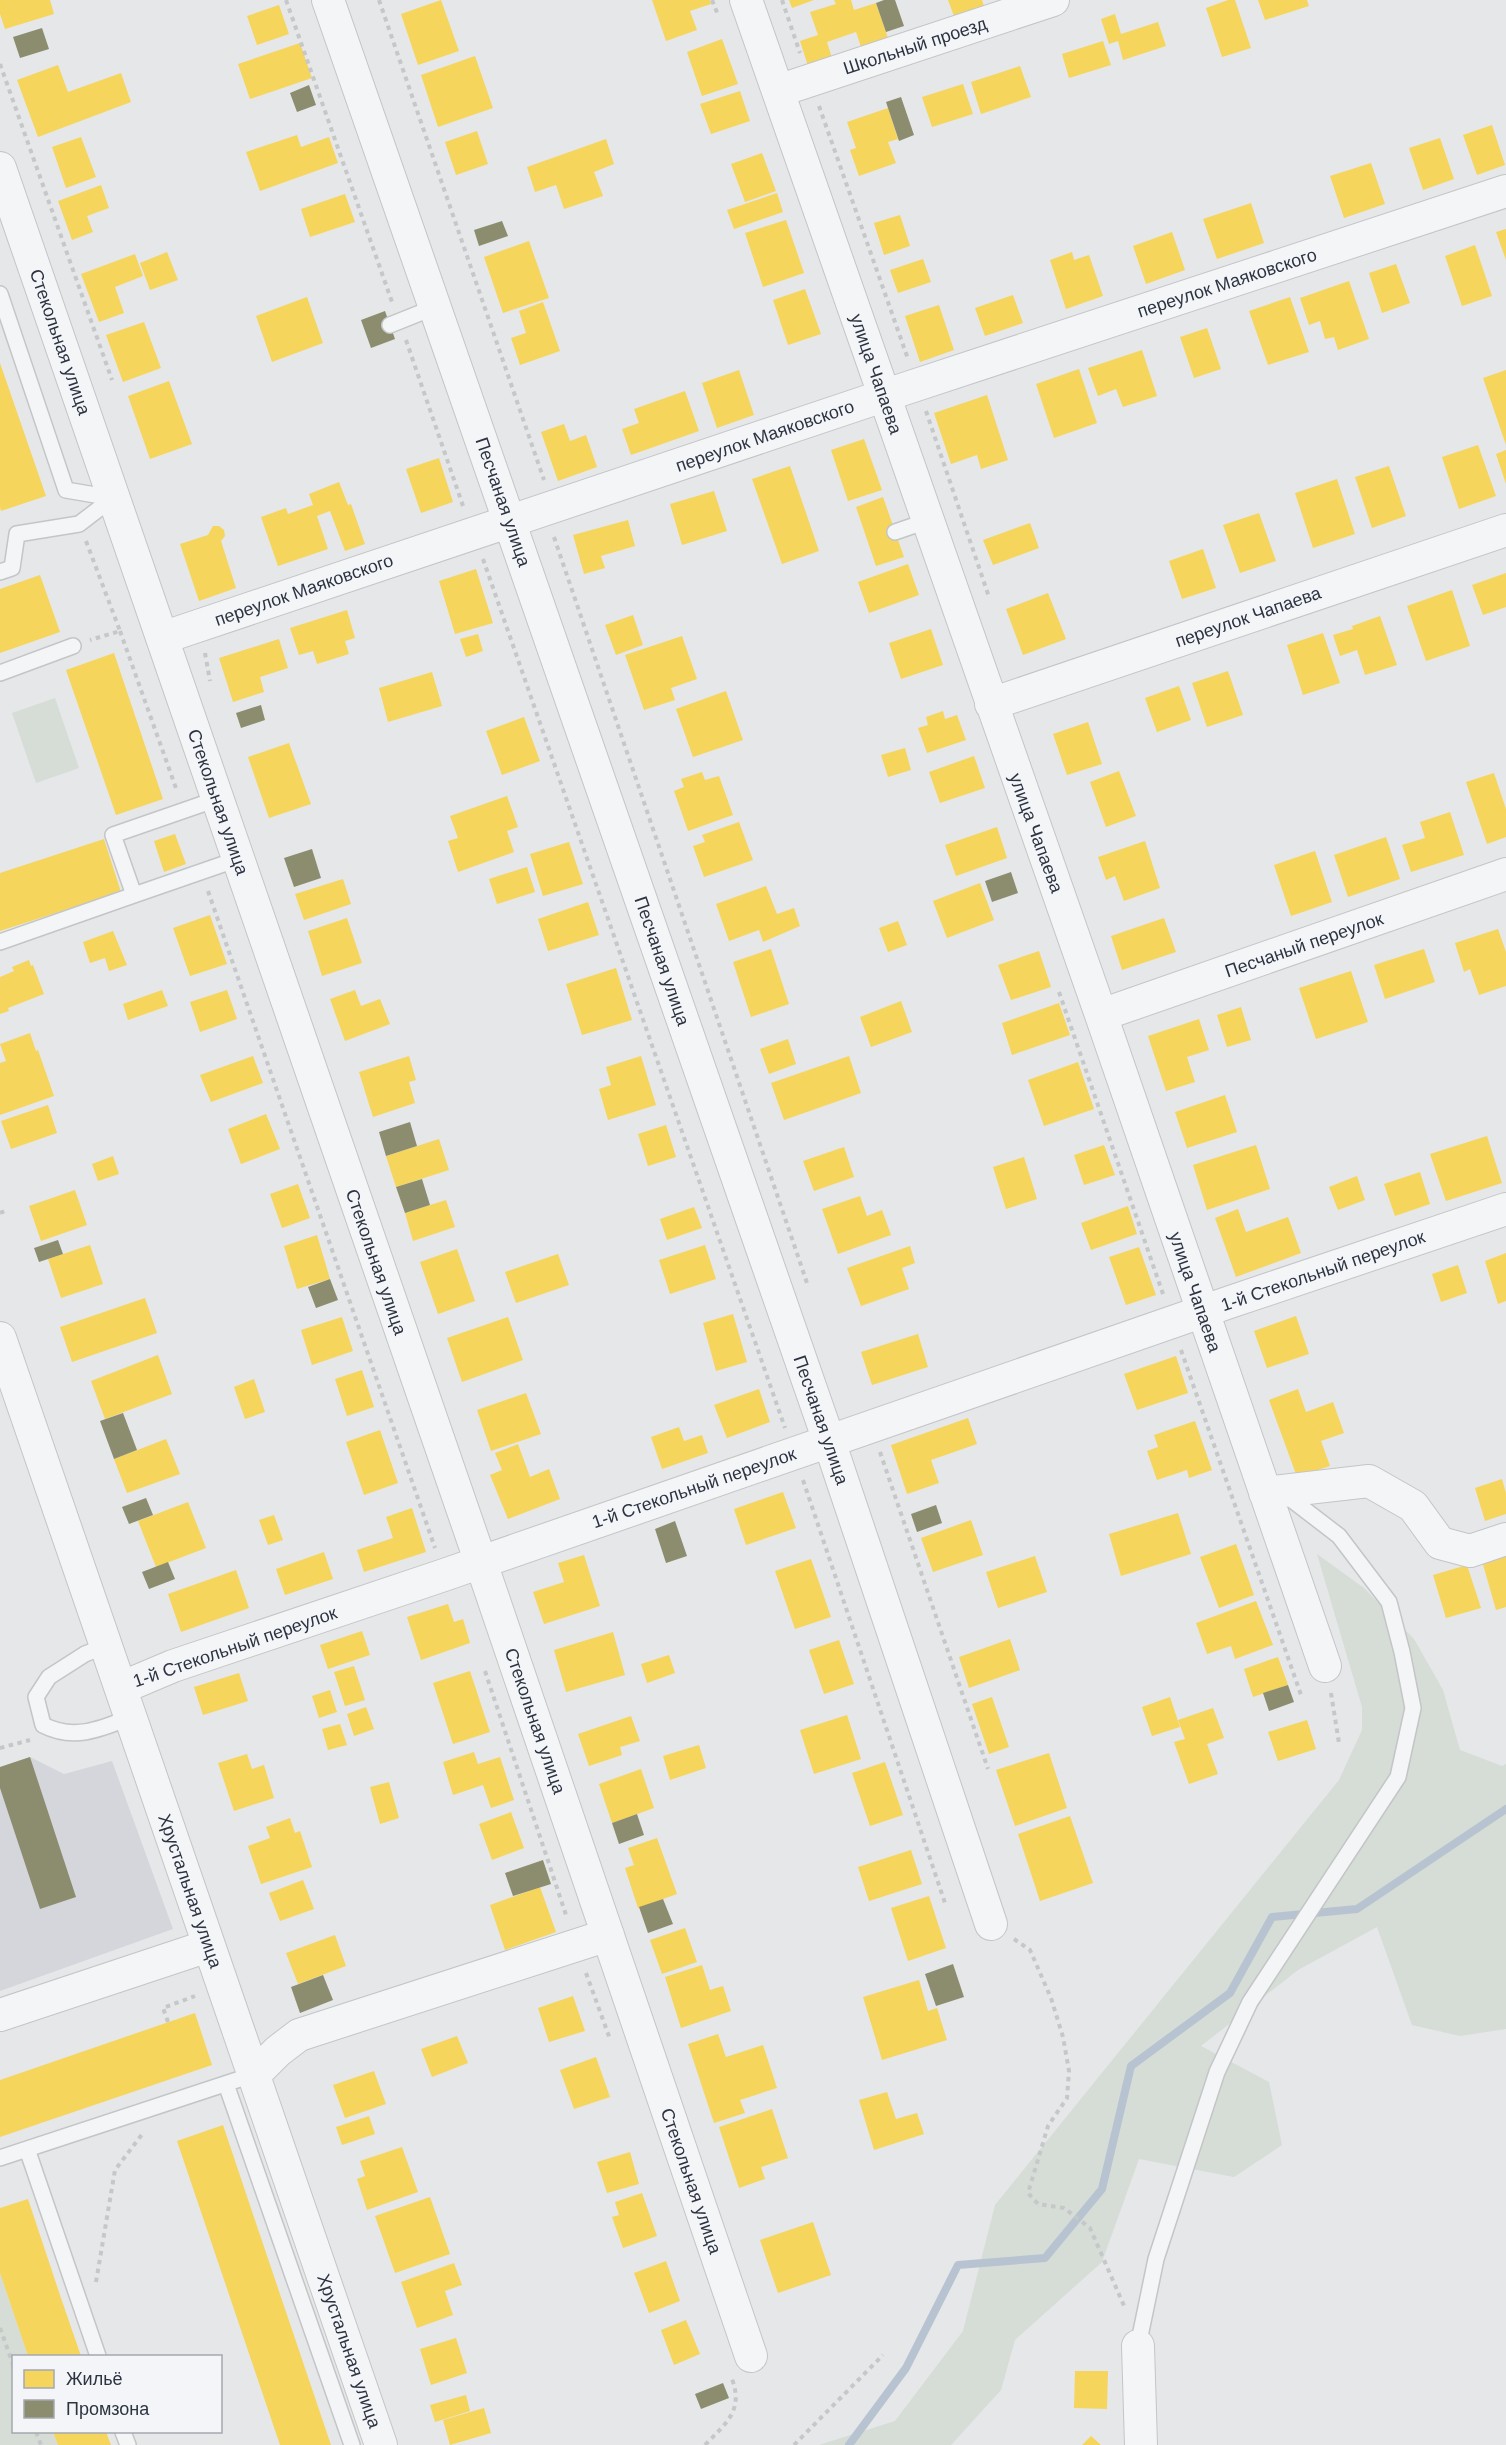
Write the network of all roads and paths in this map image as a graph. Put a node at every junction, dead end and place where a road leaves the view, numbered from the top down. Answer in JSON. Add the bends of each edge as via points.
{"nodes":[{"id":1,"x":286,"y":0,"type":"edge"},
{"id":2,"x":328,"y":0,"type":"edge"},
{"id":3,"x":379,"y":0,"type":"edge"},
{"id":4,"x":746,"y":0,"type":"edge"},
{"id":5,"x":782,"y":0,"type":"edge"},
{"id":6,"x":1053,"y":0,"type":"edge"},
{"id":7,"x":0,"y":64,"type":"edge"},
{"id":8,"x":810,"y":81,"type":"junction"},
{"id":9,"x":778,"y":91,"type":"junction"},
{"id":10,"x":0,"y":168,"type":"edge"},
{"id":11,"x":1506,"y":191,"type":"edge"},
{"id":12,"x":0,"y":294,"type":"edge"},
{"id":13,"x":435,"y":307,"type":"junction"},
{"id":14,"x":394,"y":323,"type":"junction"},
{"id":15,"x":111,"y":380,"type":"dead end"},
{"id":16,"x":917,"y":385,"type":"junction"},
{"id":17,"x":884,"y":396,"type":"junction"},
{"id":18,"x":450,"y":467,"type":"dead end"},
{"id":19,"x":113,"y":498,"type":"junction"},
{"id":20,"x":545,"y":498,"type":"junction"},
{"id":21,"x":509,"y":521,"type":"junction"},
{"id":22,"x":927,"y":521,"type":"junction"},
{"id":23,"x":79,"y":524,"type":"junction"},
{"id":24,"x":1506,"y":530,"type":"edge"},
{"id":25,"x":895,"y":532,"type":"dead end"},
{"id":26,"x":474,"y":533,"type":"junction"},
{"id":27,"x":0,"y":572,"type":"edge"},
{"id":28,"x":989,"y":598,"type":"dead end"},
{"id":29,"x":120,"y":631,"type":"junction"},
{"id":30,"x":162,"y":638,"type":"junction"},
{"id":31,"x":73,"y":646,"type":"joint"},
{"id":32,"x":0,"y":673,"type":"edge"},
{"id":33,"x":991,"y":704,"type":"junction"},
{"id":34,"x":217,"y":799,"type":"junction"},
{"id":35,"x":184,"y":810,"type":"junction"},
{"id":36,"x":226,"y":863,"type":"junction"},
{"id":37,"x":1506,"y":874,"type":"edge"},
{"id":38,"x":134,"y":895,"type":"junction"},
{"id":39,"x":0,"y":942,"type":"edge"},
{"id":40,"x":1057,"y":984,"type":"dead end"},
{"id":41,"x":1101,"y":1015,"type":"junction"},
{"id":42,"x":1506,"y":1209,"type":"edge"},
{"id":43,"x":8,"y":1210,"type":"dead end"},
{"id":44,"x":0,"y":1213,"type":"edge"},
{"id":45,"x":810,"y":1289,"type":"dead end"},
{"id":46,"x":1187,"y":1317,"type":"junction"},
{"id":47,"x":0,"y":1338,"type":"edge"},
{"id":48,"x":829,"y":1441,"type":"junction"},
{"id":49,"x":879,"y":1447,"type":"dead end"},
{"id":50,"x":794,"y":1453,"type":"junction"},
{"id":51,"x":1273,"y":1492,"type":"junction"},
{"id":52,"x":1506,"y":1539,"type":"edge"},
{"id":53,"x":480,"y":1563,"type":"junction"},
{"id":54,"x":444,"y":1575,"type":"junction"},
{"id":55,"x":105,"y":1646,"type":"junction"},
{"id":56,"x":1325,"y":1666,"type":"joint"},
{"id":57,"x":121,"y":1688,"type":"junction"},
{"id":58,"x":1300,"y":1695,"type":"dead end"},
{"id":59,"x":131,"y":1717,"type":"junction"},
{"id":60,"x":1338,"y":1743,"type":"dead end"},
{"id":61,"x":988,"y":1769,"type":"dead end"},
{"id":62,"x":945,"y":1903,"type":"dead end"},
{"id":63,"x":991,"y":1924,"type":"joint"},
{"id":64,"x":608,"y":1935,"type":"junction"},
{"id":65,"x":208,"y":1946,"type":"junction"},
{"id":66,"x":195,"y":1996,"type":"dead end"},
{"id":67,"x":0,"y":2015,"type":"edge"},
{"id":68,"x":168,"y":2022,"type":"dead end"},
{"id":69,"x":241,"y":2079,"type":"junction"},
{"id":70,"x":166,"y":2103,"type":"junction"},
{"id":71,"x":27,"y":2149,"type":"junction"},
{"id":72,"x":0,"y":2158,"type":"edge"},
{"id":73,"x":87,"y":2324,"type":"junction"},
{"id":74,"x":0,"y":2328,"type":"edge"},
{"id":75,"x":1138,"y":2346,"type":"junction"},
{"id":76,"x":98,"y":2355,"type":"edge"},
{"id":77,"x":883,"y":2355,"type":"dead end"},
{"id":78,"x":751,"y":2356,"type":"dead end"},
{"id":79,"x":12,"y":2361,"type":"edge"},
{"id":80,"x":737,"y":2391,"type":"dead end"},
{"id":81,"x":352,"y":2445,"type":"edge"},
{"id":82,"x":381,"y":2445,"type":"edge"},
{"id":83,"x":705,"y":2445,"type":"edge"},
{"id":84,"x":794,"y":2445,"type":"edge"},
{"id":85,"x":1141,"y":2445,"type":"edge"}],
"edges":[{"from":1,"to":14,"type":"path"},
{"from":2,"to":13,"type":"street","name":"Песчаная улица"},
{"from":3,"to":20,"type":"path"},
{"from":4,"to":9,"type":"street","name":"улица Чапаева"},
{"from":5,"to":8,"type":"path"},
{"from":6,"to":8,"type":"street","name":"Школьный проезд"},
{"from":7,"to":15,"type":"path"},
{"from":8,"to":9,"type":"street","name":"Школьный проезд"},
{"from":8,"to":16,"type":"path"},
{"from":9,"to":17,"type":"street","name":"улица Чапаева"},
{"from":10,"to":19,"type":"street","name":"Стекольная улица"},
{"from":11,"to":16,"type":"street","name":"переулок Маяковского"},
{"from":12,"to":19,"type":"lane","via":[[66,490]]},
{"from":13,"to":14,"type":"lane"},
{"from":13,"to":21,"type":"street","name":"Песчаная улица"},
{"from":14,"to":18,"type":"path"},
{"from":16,"to":17,"type":"street","name":"переулок Маяковского"},
{"from":16,"to":28,"type":"path"},
{"from":17,"to":20,"type":"street","name":"переулок Маяковского"},
{"from":17,"to":22,"type":"street","name":"улица Чапаева"},
{"from":19,"to":23,"type":"lane"},
{"from":19,"to":30,"type":"street","name":"Стекольная улица"},
{"from":20,"to":21,"type":"street","name":"переулок Маяковского"},
{"from":20,"to":45,"type":"path"},
{"from":21,"to":26,"type":"street","name":"переулок Маяковского"},
{"from":21,"to":48,"type":"street","name":"Песчаная улица"},
{"from":22,"to":25,"type":"lane"},
{"from":22,"to":33,"type":"street","name":"улица Чапаева"},
{"from":23,"to":27,"type":"lane","via":[[17,534],[12,568]]},
{"from":23,"to":29,"type":"path"},
{"from":24,"to":33,"type":"street","name":"переулок Чапаева"},
{"from":26,"to":30,"type":"street","name":"переулок Маяковского"},
{"from":26,"to":50,"type":"path"},
{"from":29,"to":31,"type":"path"},
{"from":29,"to":35,"type":"path"},
{"from":30,"to":34,"type":"street","name":"Стекольная улица"},
{"from":31,"to":32,"type":"lane"},
{"from":33,"to":41,"type":"street","name":"улица Чапаева"},
{"from":34,"to":35,"type":"lane"},
{"from":34,"to":36,"type":"street","name":"Стекольная улица"},
{"from":35,"to":38,"type":"lane","via":[[113,835]]},
{"from":36,"to":38,"type":"lane"},
{"from":36,"to":53,"type":"street","name":"Стекольная улица"},
{"from":36,"to":54,"type":"path","via":[[208,891]]},
{"from":37,"to":41,"type":"street","name":"Песчаный переулок"},
{"from":38,"to":39,"type":"lane"},
{"from":40,"to":46,"type":"path"},
{"from":41,"to":46,"type":"street","name":"улица Чапаева"},
{"from":42,"to":46,"type":"street","name":"1-й Стекольный переулок"},
{"from":43,"to":44,"type":"path"},
{"from":46,"to":48,"type":"street","name":"1-й Стекольный переулок"},
{"from":46,"to":51,"type":"street","name":"улица Чапаева"},
{"from":46,"to":58,"type":"path","via":[[1182,1354]]},
{"from":47,"to":55,"type":"street","name":"Хрустальная улица"},
{"from":48,"to":50,"type":"street","name":"1-й Стекольный переулок"},
{"from":48,"to":63,"type":"street","name":"Песчаная улица"},
{"from":49,"to":61,"type":"path"},
{"from":50,"to":53,"type":"street","name":"1-й Стекольный переулок"},
{"from":50,"to":62,"type":"path"},
{"from":51,"to":52,"type":"street","via":[[1369,1481],[1413,1506],[1440,1543],[1470,1551]]},
{"from":51,"to":56,"type":"street","name":"улица Чапаева"},
{"from":51,"to":75,"type":"lane","via":[[1339,1536],[1389,1602],[1413,1708],[1398,1777],[1250,2002],[1217,2072],[1156,2259]]},
{"from":53,"to":54,"type":"street","name":"1-й Стекольный переулок"},
{"from":53,"to":64,"type":"street","name":"Стекольная улица"},
{"from":54,"to":57,"type":"street","name":"1-й Стекольный переулок","via":[[173,1666]]},
{"from":55,"to":57,"type":"street","name":"Хрустальная улица"},
{"from":55,"to":59,"type":"lane","via":[[49,1677],[36,1697],[43,1725],[56,1732],[92,1732]]},
{"from":56,"to":60,"type":"path"},
{"from":57,"to":59,"type":"street","name":"Хрустальная улица"},
{"from":59,"to":65,"type":"street","name":"Хрустальная улица"},
{"from":63,"to":75,"type":"path","via":[[1030,1950],[1051,1998],[1069,2071],[1066,2098],[1048,2126],[1028,2193],[1038,2204],[1064,2208],[1090,2228]]},
{"from":64,"to":69,"type":"street","via":[[299,2035]]},
{"from":64,"to":78,"type":"street","name":"Стекольная улица"},
{"from":65,"to":67,"type":"street"},
{"from":65,"to":69,"type":"street","name":"Хрустальная улица"},
{"from":66,"to":68,"type":"path","via":[[163,2007]]},
{"from":69,"to":70,"type":"lane"},
{"from":69,"to":81,"type":"lane"},
{"from":69,"to":82,"type":"street","name":"Хрустальная улица"},
{"from":70,"to":71,"type":"lane"},
{"from":70,"to":73,"type":"path","via":[[115,2170]]},
{"from":71,"to":72,"type":"lane"},
{"from":71,"to":73,"type":"lane"},
{"from":73,"to":76,"type":"lane"},
{"from":74,"to":79,"type":"path"},
{"from":75,"to":85,"type":"street"},
{"from":77,"to":84,"type":"path"},
{"from":80,"to":83,"type":"path","via":[[734,2414]]}]}
